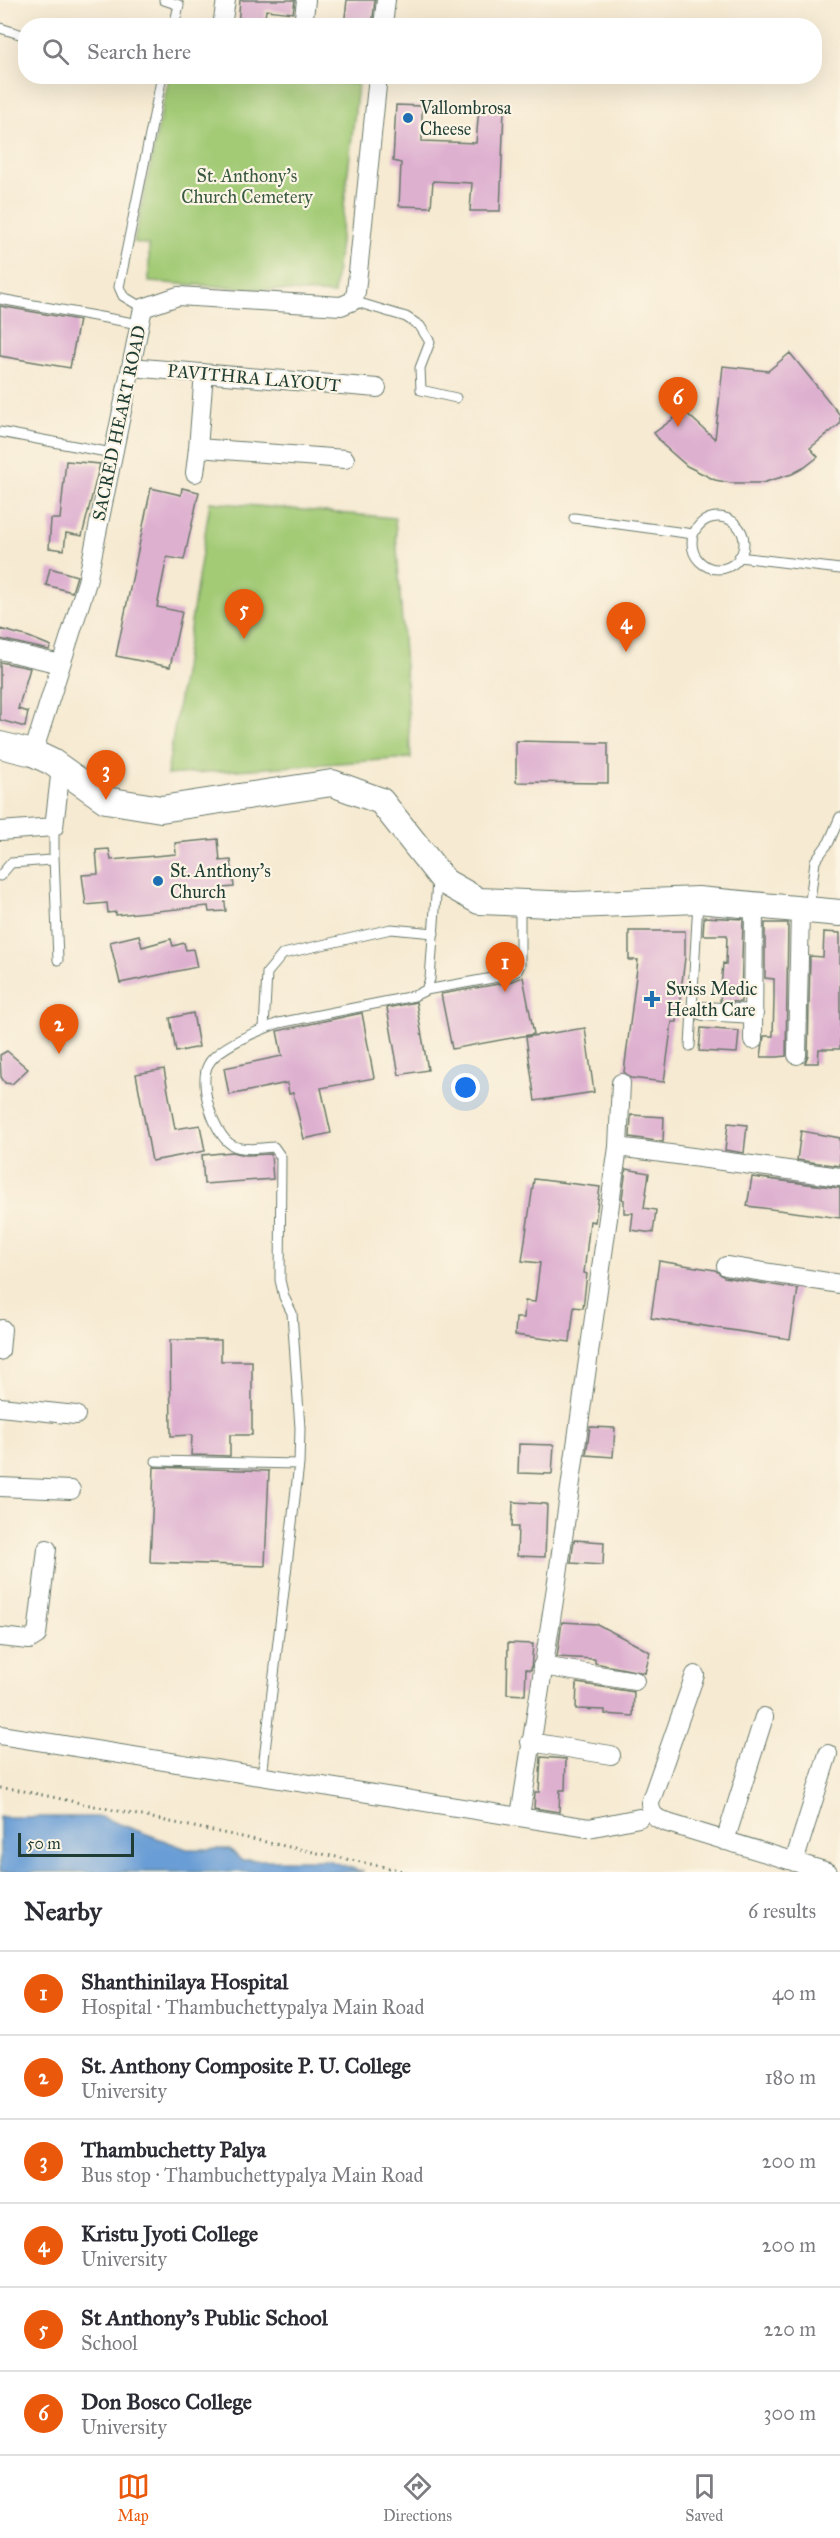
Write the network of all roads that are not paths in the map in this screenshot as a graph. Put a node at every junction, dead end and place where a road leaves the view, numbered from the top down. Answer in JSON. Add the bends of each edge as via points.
{"nodes":[{"id":1,"x":164,"y":0,"type":"edge"},
{"id":2,"x":226,"y":0,"type":"edge"},
{"id":3,"x":306,"y":0,"type":"edge"},
{"id":4,"x":386,"y":0,"type":"edge"},
{"id":5,"x":176,"y":18,"type":"edge"},
{"id":6,"x":223,"y":18,"type":"edge"},
{"id":7,"x":304,"y":18,"type":"edge"},
{"id":8,"x":384,"y":18,"type":"edge"},
{"id":9,"x":0,"y":28,"type":"edge"},
{"id":10,"x":18,"y":34,"type":"edge"},
{"id":11,"x":160,"y":84,"type":"edge"},
{"id":12,"x":377,"y":84,"type":"edge"},
{"id":13,"x":0,"y":299,"type":"edge"},
{"id":14,"x":353,"y":301,"type":"junction"},
{"id":15,"x":141,"y":316,"type":"junction"},
{"id":16,"x":130,"y":367,"type":"junction"},
{"id":17,"x":204,"y":373,"type":"junction"},
{"id":18,"x":377,"y":388,"type":"dead end"},
{"id":19,"x":456,"y":398,"type":"dead end"},
{"id":20,"x":0,"y":432,"type":"edge"},
{"id":21,"x":198,"y":448,"type":"junction"},
{"id":22,"x":112,"y":453,"type":"junction"},
{"id":23,"x":345,"y":459,"type":"dead end"},
{"id":24,"x":195,"y":473,"type":"dead end"},
{"id":25,"x":574,"y":518,"type":"dead end"},
{"id":26,"x":693,"y":534,"type":"junction"},
{"id":27,"x":739,"y":557,"type":"junction"},
{"id":28,"x":840,"y":569,"type":"edge"},
{"id":29,"x":0,"y":650,"type":"edge"},
{"id":30,"x":61,"y":664,"type":"junction"},
{"id":31,"x":0,"y":745,"type":"edge"},
{"id":32,"x":33,"y":753,"type":"junction"},
{"id":33,"x":61,"y":768,"type":"junction"},
{"id":34,"x":840,"y":817,"type":"edge"},
{"id":35,"x":54,"y":827,"type":"junction"},
{"id":36,"x":0,"y":831,"type":"edge"},
{"id":37,"x":54,"y":857,"type":"junction"},
{"id":38,"x":438,"y":873,"type":"junction"},
{"id":39,"x":0,"y":876,"type":"edge"},
{"id":40,"x":698,"y":900,"type":"junction"},
{"id":41,"x":520,"y":903,"type":"junction"},
{"id":42,"x":754,"y":905,"type":"junction"},
{"id":43,"x":805,"y":910,"type":"junction"},
{"id":44,"x":840,"y":913,"type":"edge"},
{"id":45,"x":434,"y":933,"type":"junction"},
{"id":46,"x":58,"y":960,"type":"dead end"},
{"id":47,"x":426,"y":990,"type":"junction"},
{"id":48,"x":703,"y":1011,"type":"dead end"},
{"id":49,"x":754,"y":1014,"type":"junction"},
{"id":50,"x":264,"y":1029,"type":"junction"},
{"id":51,"x":753,"y":1040,"type":"dead end"},
{"id":52,"x":690,"y":1046,"type":"dead end"},
{"id":53,"x":797,"y":1055,"type":"dead end"},
{"id":54,"x":621,"y":1083,"type":"dead end"},
{"id":55,"x":618,"y":1147,"type":"junction"},
{"id":56,"x":840,"y":1177,"type":"edge"},
{"id":57,"x":726,"y":1266,"type":"dead end"},
{"id":58,"x":840,"y":1284,"type":"edge"},
{"id":59,"x":1,"y":1340,"type":"edge"},
{"id":60,"x":0,"y":1351,"type":"edge"},
{"id":61,"x":0,"y":1407,"type":"edge"},
{"id":62,"x":76,"y":1415,"type":"dead end"},
{"id":63,"x":156,"y":1461,"type":"dead end"},
{"id":64,"x":299,"y":1464,"type":"junction"},
{"id":65,"x":0,"y":1487,"type":"edge"},
{"id":66,"x":71,"y":1490,"type":"dead end"},
{"id":67,"x":47,"y":1550,"type":"dead end"},
{"id":68,"x":0,"y":1636,"type":"edge"},
{"id":69,"x":542,"y":1666,"type":"junction"},
{"id":70,"x":695,"y":1675,"type":"dead end"},
{"id":71,"x":635,"y":1681,"type":"dead end"},
{"id":72,"x":764,"y":1717,"type":"dead end"},
{"id":73,"x":0,"y":1735,"type":"edge"},
{"id":74,"x":530,"y":1742,"type":"junction"},
{"id":75,"x":828,"y":1754,"type":"dead end"},
{"id":76,"x":611,"y":1755,"type":"dead end"},
{"id":77,"x":262,"y":1776,"type":"junction"},
{"id":78,"x":520,"y":1816,"type":"junction"},
{"id":79,"x":639,"y":1818,"type":"dead end"},
{"id":80,"x":725,"y":1841,"type":"junction"},
{"id":81,"x":794,"y":1862,"type":"junction"},
{"id":82,"x":828,"y":1872,"type":"edge"}],
"edges":[{"from":1,"to":5,"type":"lane","via":[[179,5]]},
{"from":2,"to":6,"type":"street"},
{"from":3,"to":7,"type":"street"},
{"from":4,"to":8,"type":"street"},
{"from":9,"to":10,"type":"lane"},
{"from":11,"to":15,"type":"lane","via":[[119,287]]},
{"from":12,"to":14,"type":"street"},
{"from":13,"to":15,"type":"lane"},
{"from":14,"to":15,"type":"street","name":"SACRED HEART ROAD","via":[[340,306],[178,296]]},
{"from":14,"to":19,"type":"lane","via":[[387,310],[420,326],[430,342],[420,368],[421,390]]},
{"from":15,"to":16,"type":"street","name":"SACRED HEART ROAD"},
{"from":16,"to":17,"type":"street","name":"PAVITHRA LAYOUT"},
{"from":16,"to":22,"type":"street","name":"SACRED HEART ROAD"},
{"from":17,"to":18,"type":"street","name":"PAVITHRA LAYOUT"},
{"from":17,"to":21,"type":"street"},
{"from":20,"to":22,"type":"lane"},
{"from":21,"to":23,"type":"street"},
{"from":21,"to":24,"type":"street"},
{"from":22,"to":30,"type":"street","name":"SACRED HEART ROAD","via":[[87,582]]},
{"from":25,"to":26,"type":"lane"},
{"from":26,"to":27,"type":"lane","via":[[693,550],[703,564],[726,567]]},
{"from":26,"to":27,"type":"lane","via":[[703,521],[729,519],[741,532]]},
{"from":27,"to":28,"type":"lane"},
{"from":29,"to":30,"type":"street"},
{"from":30,"to":32,"type":"street","name":"SACRED HEART ROAD"},
{"from":31,"to":32,"type":"main road"},
{"from":32,"to":33,"type":"main road"},
{"from":33,"to":35,"type":"street"},
{"from":33,"to":38,"type":"main road","via":[[106,800],[161,809],[332,783],[381,801]]},
{"from":34,"to":43,"type":"lane","via":[[815,861]]},
{"from":35,"to":36,"type":"street"},
{"from":35,"to":37,"type":"lane"},
{"from":37,"to":39,"type":"lane","via":[[11,863]]},
{"from":37,"to":46,"type":"lane"},
{"from":38,"to":41,"type":"main road","via":[[445,882],[479,901]]},
{"from":38,"to":45,"type":"lane"},
{"from":40,"to":41,"type":"main road"},
{"from":40,"to":42,"type":"main road"},
{"from":40,"to":52,"type":"lane"},
{"from":41,"to":47,"type":"lane","via":[[517,971]]},
{"from":42,"to":43,"type":"main road"},
{"from":42,"to":49,"type":"street"},
{"from":43,"to":44,"type":"main road"},
{"from":43,"to":53,"type":"street"},
{"from":45,"to":47,"type":"lane"},
{"from":45,"to":50,"type":"lane","via":[[391,929],[283,954],[267,973]]},
{"from":47,"to":50,"type":"lane","via":[[414,996]]},
{"from":48,"to":49,"type":"street"},
{"from":49,"to":51,"type":"street"},
{"from":50,"to":64,"type":"lane","via":[[216,1055],[208,1065],[203,1085],[218,1131],[225,1140],[243,1148],[274,1147],[281,1157],[280,1280],[292,1313]]},
{"from":54,"to":55,"type":"street"},
{"from":55,"to":56,"type":"street"},
{"from":55,"to":69,"type":"street"},
{"from":57,"to":58,"type":"street"},
{"from":59,"to":60,"type":"street"},
{"from":61,"to":62,"type":"street"},
{"from":63,"to":64,"type":"lane"},
{"from":64,"to":77,"type":"lane"},
{"from":65,"to":66,"type":"street"},
{"from":67,"to":68,"type":"street","via":[[38,1635],[29,1640]]},
{"from":69,"to":71,"type":"street"},
{"from":69,"to":74,"type":"street"},
{"from":70,"to":80,"type":"street","via":[[650,1803],[651,1812],[655,1818]]},
{"from":72,"to":80,"type":"street"},
{"from":73,"to":77,"type":"street"},
{"from":74,"to":76,"type":"street"},
{"from":74,"to":78,"type":"street"},
{"from":75,"to":81,"type":"street"},
{"from":77,"to":78,"type":"street"},
{"from":78,"to":79,"type":"street","via":[[590,1828]]},
{"from":80,"to":81,"type":"street"},
{"from":81,"to":82,"type":"street"}]}
